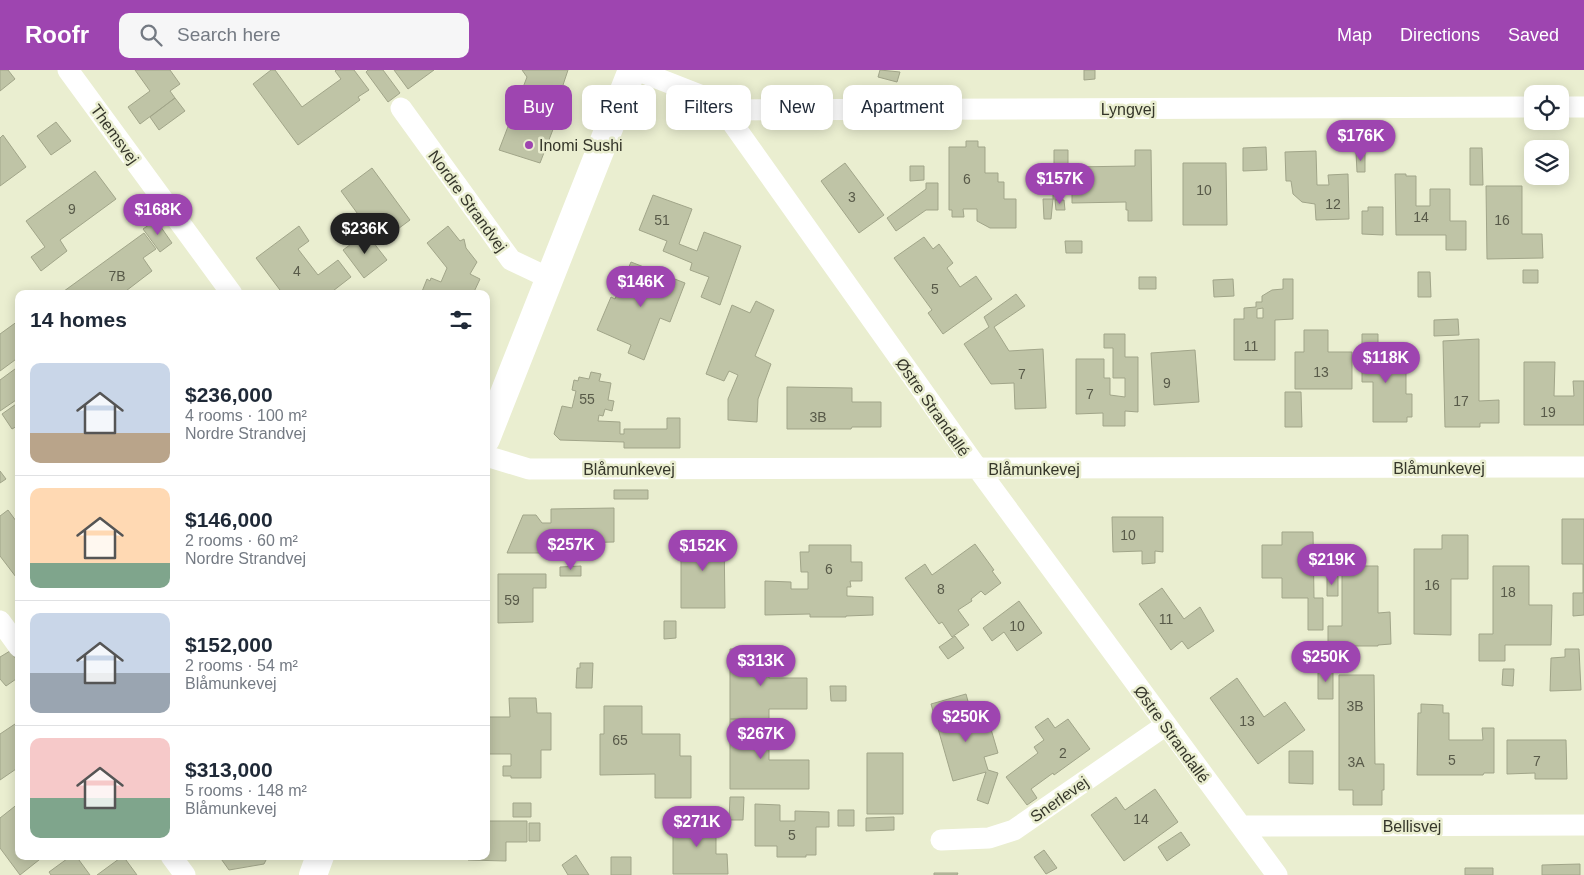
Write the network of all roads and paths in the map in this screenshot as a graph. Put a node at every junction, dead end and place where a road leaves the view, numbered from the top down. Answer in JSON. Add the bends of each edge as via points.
{"nodes":[{"id":1,"x":68,"y":70,"type":"edge"},
{"id":2,"x":634,"y":70,"type":"edge"},
{"id":3,"x":674,"y":85,"type":"edge"},
{"id":4,"x":1524,"y":107,"type":"edge"},
{"id":5,"x":1569,"y":107,"type":"edge"},
{"id":6,"x":1584,"y":107,"type":"edge"},
{"id":7,"x":401,"y":108,"type":"dead end"},
{"id":8,"x":751,"y":110,"type":"edge"},
{"id":9,"x":737,"y":130,"type":"edge"},
{"id":10,"x":549,"y":278,"type":"junction"},
{"id":11,"x":229,"y":290,"type":"edge"},
{"id":12,"x":490,"y":429,"type":"edge"},
{"id":13,"x":490,"y":457,"type":"edge"},
{"id":14,"x":1584,"y":467,"type":"edge"},
{"id":15,"x":978,"y":469,"type":"junction"},
{"id":16,"x":0,"y":621,"type":"edge"},
{"id":17,"x":15,"y":642,"type":"edge"},
{"id":18,"x":1166,"y":725,"type":"junction"},
{"id":19,"x":1584,"y":825,"type":"edge"},
{"id":20,"x":1241,"y":826,"type":"junction"},
{"id":21,"x":941,"y":840,"type":"dead end"},
{"id":22,"x":174,"y":860,"type":"edge"},
{"id":23,"x":319,"y":860,"type":"edge"},
{"id":24,"x":185,"y":875,"type":"edge"},
{"id":25,"x":313,"y":875,"type":"edge"},
{"id":26,"x":1277,"y":875,"type":"edge"}],
"edges":[{"from":1,"to":11,"type":"street","name":"Themsvej"},
{"from":2,"to":3,"type":"street","name":"Østre Strandallé"},
{"from":2,"to":10,"type":"street"},
{"from":4,"to":8,"type":"street","name":"Lyngvej"},
{"from":5,"to":6,"type":"street"},
{"from":7,"to":10,"type":"street","name":"Nordre Strandvej","via":[[511,260]]},
{"from":9,"to":15,"type":"street","name":"Østre Strandallé"},
{"from":10,"to":12,"type":"street"},
{"from":13,"to":15,"type":"street","name":"Blåmunkevej","via":[[529,469]]},
{"from":14,"to":15,"type":"street","name":"Blåmunkevej"},
{"from":15,"to":18,"type":"street","name":"Østre Strandallé"},
{"from":16,"to":17,"type":"street"},
{"from":18,"to":20,"type":"street","name":"Østre Strandallé"},
{"from":18,"to":21,"type":"street","name":"Snerlevej","via":[[1014,830],[989,838]]},
{"from":19,"to":20,"type":"street","name":"Bellisvej"},
{"from":20,"to":26,"type":"street","name":"Østre Strandallé"},
{"from":22,"to":24,"type":"street"},
{"from":23,"to":25,"type":"street"}]}
